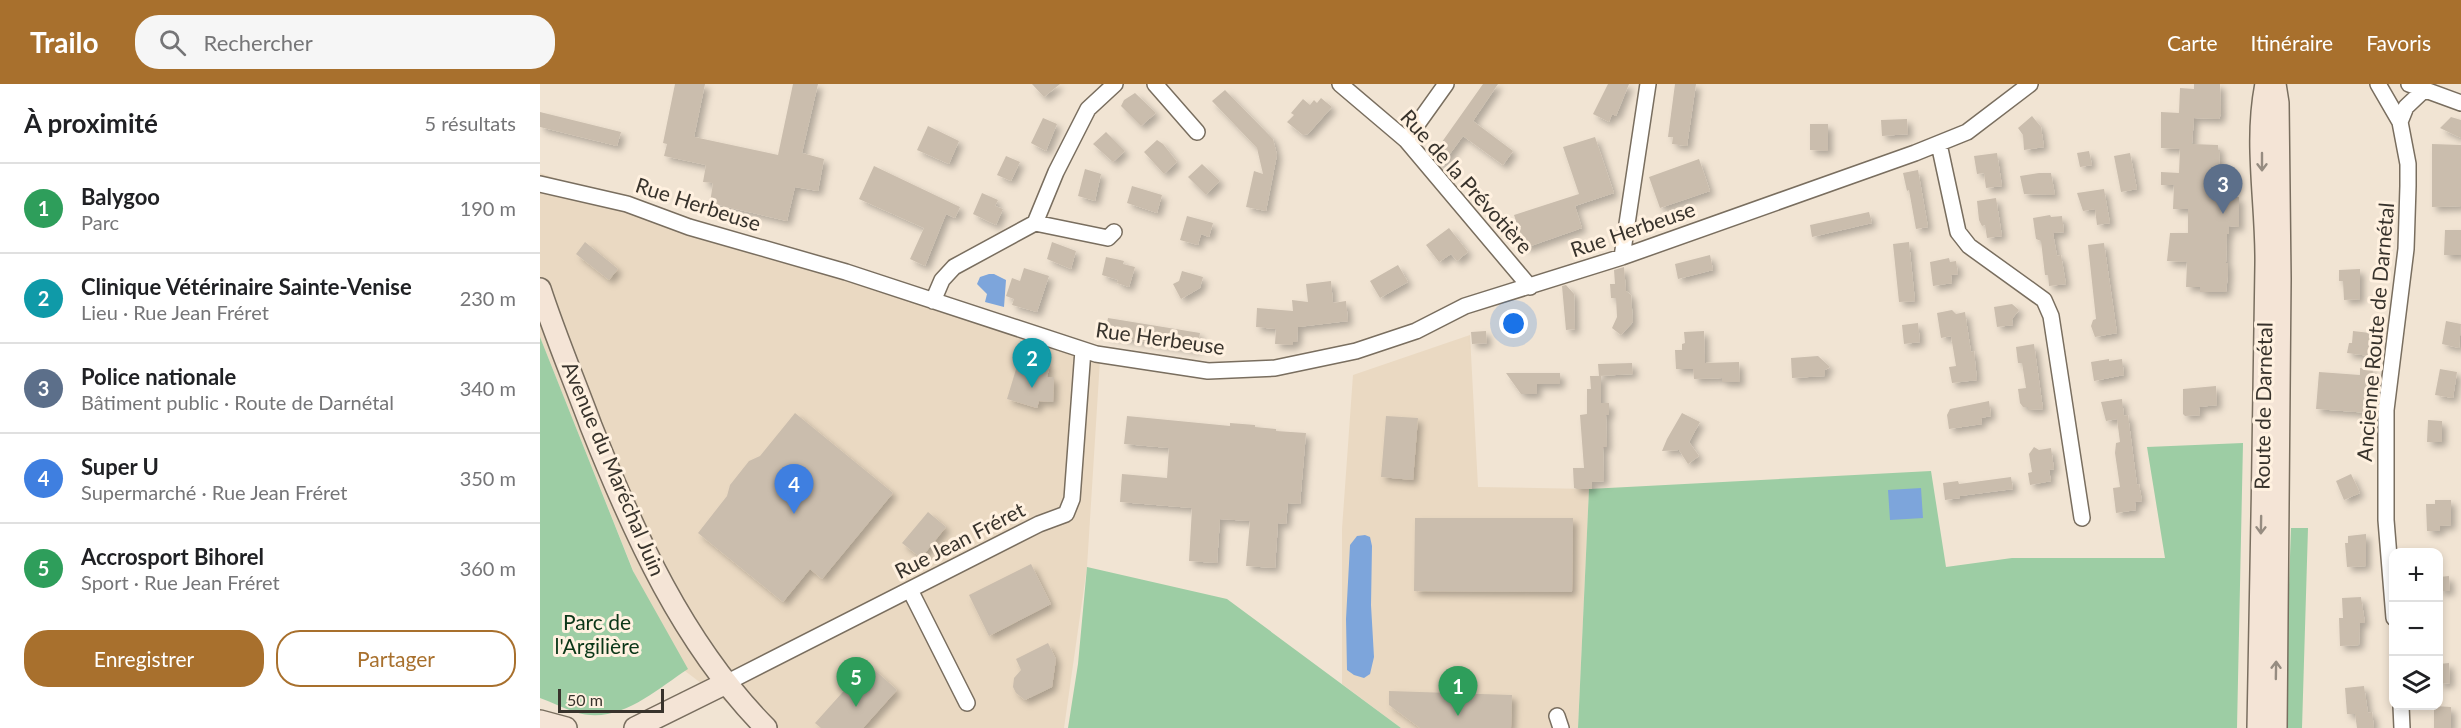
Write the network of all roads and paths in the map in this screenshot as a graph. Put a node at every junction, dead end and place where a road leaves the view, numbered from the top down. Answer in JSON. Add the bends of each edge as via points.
{"nodes":[{"id":1,"x":1115,"y":84,"type":"edge"},
{"id":2,"x":1155,"y":84,"type":"edge"},
{"id":3,"x":1340,"y":84,"type":"edge"},
{"id":4,"x":1446,"y":84,"type":"edge"},
{"id":5,"x":1648,"y":84,"type":"edge"},
{"id":6,"x":2030,"y":84,"type":"edge"},
{"id":7,"x":2266,"y":84,"type":"edge"},
{"id":8,"x":2275,"y":84,"type":"edge"},
{"id":9,"x":2378,"y":84,"type":"edge"},
{"id":10,"x":2409,"y":84,"type":"edge"},
{"id":11,"x":2424,"y":90,"type":"junction"},
{"id":12,"x":2461,"y":103,"type":"edge"},
{"id":13,"x":2400,"y":122,"type":"junction"},
{"id":14,"x":1197,"y":132,"type":"dead end"},
{"id":15,"x":1406,"y":140,"type":"junction"},
{"id":16,"x":1939,"y":144,"type":"junction"},
{"id":17,"x":540,"y":184,"type":"edge"},
{"id":18,"x":1035,"y":223,"type":"junction"},
{"id":19,"x":1114,"y":232,"type":"dead end"},
{"id":20,"x":1622,"y":257,"type":"junction"},
{"id":21,"x":1530,"y":287,"type":"junction"},
{"id":22,"x":540,"y":289,"type":"edge"},
{"id":23,"x":933,"y":301,"type":"junction"},
{"id":24,"x":1083,"y":350,"type":"junction"},
{"id":25,"x":2082,"y":518,"type":"dead end"},
{"id":26,"x":910,"y":590,"type":"junction"},
{"id":27,"x":2393,"y":602,"type":"edge"},
{"id":28,"x":726,"y":683,"type":"junction"},
{"id":29,"x":967,"y":703,"type":"dead end"},
{"id":30,"x":2400,"y":710,"type":"edge"},
{"id":31,"x":540,"y":721,"type":"edge"},
{"id":32,"x":566,"y":728,"type":"edge"},
{"id":33,"x":635,"y":728,"type":"edge"},
{"id":34,"x":766,"y":728,"type":"edge"},
{"id":35,"x":2258,"y":728,"type":"edge"},
{"id":36,"x":2276,"y":728,"type":"edge"},
{"id":37,"x":2402,"y":728,"type":"edge"}],
"edges":[{"from":1,"to":18,"type":"street","via":[[1088,109]]},
{"from":2,"to":14,"type":"street"},
{"from":3,"to":15,"type":"street","name":"Rue de la Prévotière"},
{"from":4,"to":15,"type":"street"},
{"from":5,"to":20,"type":"street"},
{"from":6,"to":16,"type":"street","name":"Rue Herbeuse","via":[[1967,132]]},
{"from":7,"to":35,"type":"main road","name":"Route de Darnétal","one_way":true,"via":[[2262,103],[2266,252]]},
{"from":36,"to":8,"type":"main road","name":"Route de Darnétal","one_way":true,"via":[[2280,279]]},
{"from":9,"to":13,"type":"street","name":"Ancienne Route de Darnétal"},
{"from":10,"to":11,"type":"street"},
{"from":11,"to":12,"type":"street"},
{"from":11,"to":13,"type":"street","via":[[2406,107]]},
{"from":13,"to":27,"type":"street","name":"Ancienne Route de Darnétal","via":[[2408,164],[2406,249],[2386,410],[2385,455]]},
{"from":15,"to":21,"type":"street","name":"Rue de la Prévotière"},
{"from":16,"to":20,"type":"street","name":"Rue Herbeuse"},
{"from":16,"to":25,"type":"street","via":[[1958,232],[1969,246],[2044,300],[2051,316]]},
{"from":17,"to":23,"type":"street","name":"Rue Herbeuse","via":[[627,204],[688,227]]},
{"from":18,"to":19,"type":"street","via":[[1108,238]]},
{"from":18,"to":23,"type":"street","via":[[954,267],[942,280]]},
{"from":20,"to":21,"type":"street","name":"Rue Herbeuse"},
{"from":21,"to":24,"type":"street","name":"Rue Herbeuse","via":[[1499,293],[1406,334],[1356,351],[1275,368],[1209,371]]},
{"from":22,"to":28,"type":"main road","name":"Avenue du Maréchal Juin","via":[[598,442],[652,566]]},
{"from":23,"to":24,"type":"street","name":"Rue Herbeuse"},
{"from":24,"to":26,"type":"street","name":"Rue Jean Fréret","via":[[1072,499],[1066,514]]},
{"from":26,"to":28,"type":"street","name":"Rue Jean Fréret"},
{"from":26,"to":29,"type":"street"},
{"from":28,"to":33,"type":"main road"},
{"from":28,"to":34,"type":"main road","name":"Avenue du Maréchal Juin"},
{"from":30,"to":37,"type":"street"},
{"from":31,"to":32,"type":"main road"}]}
